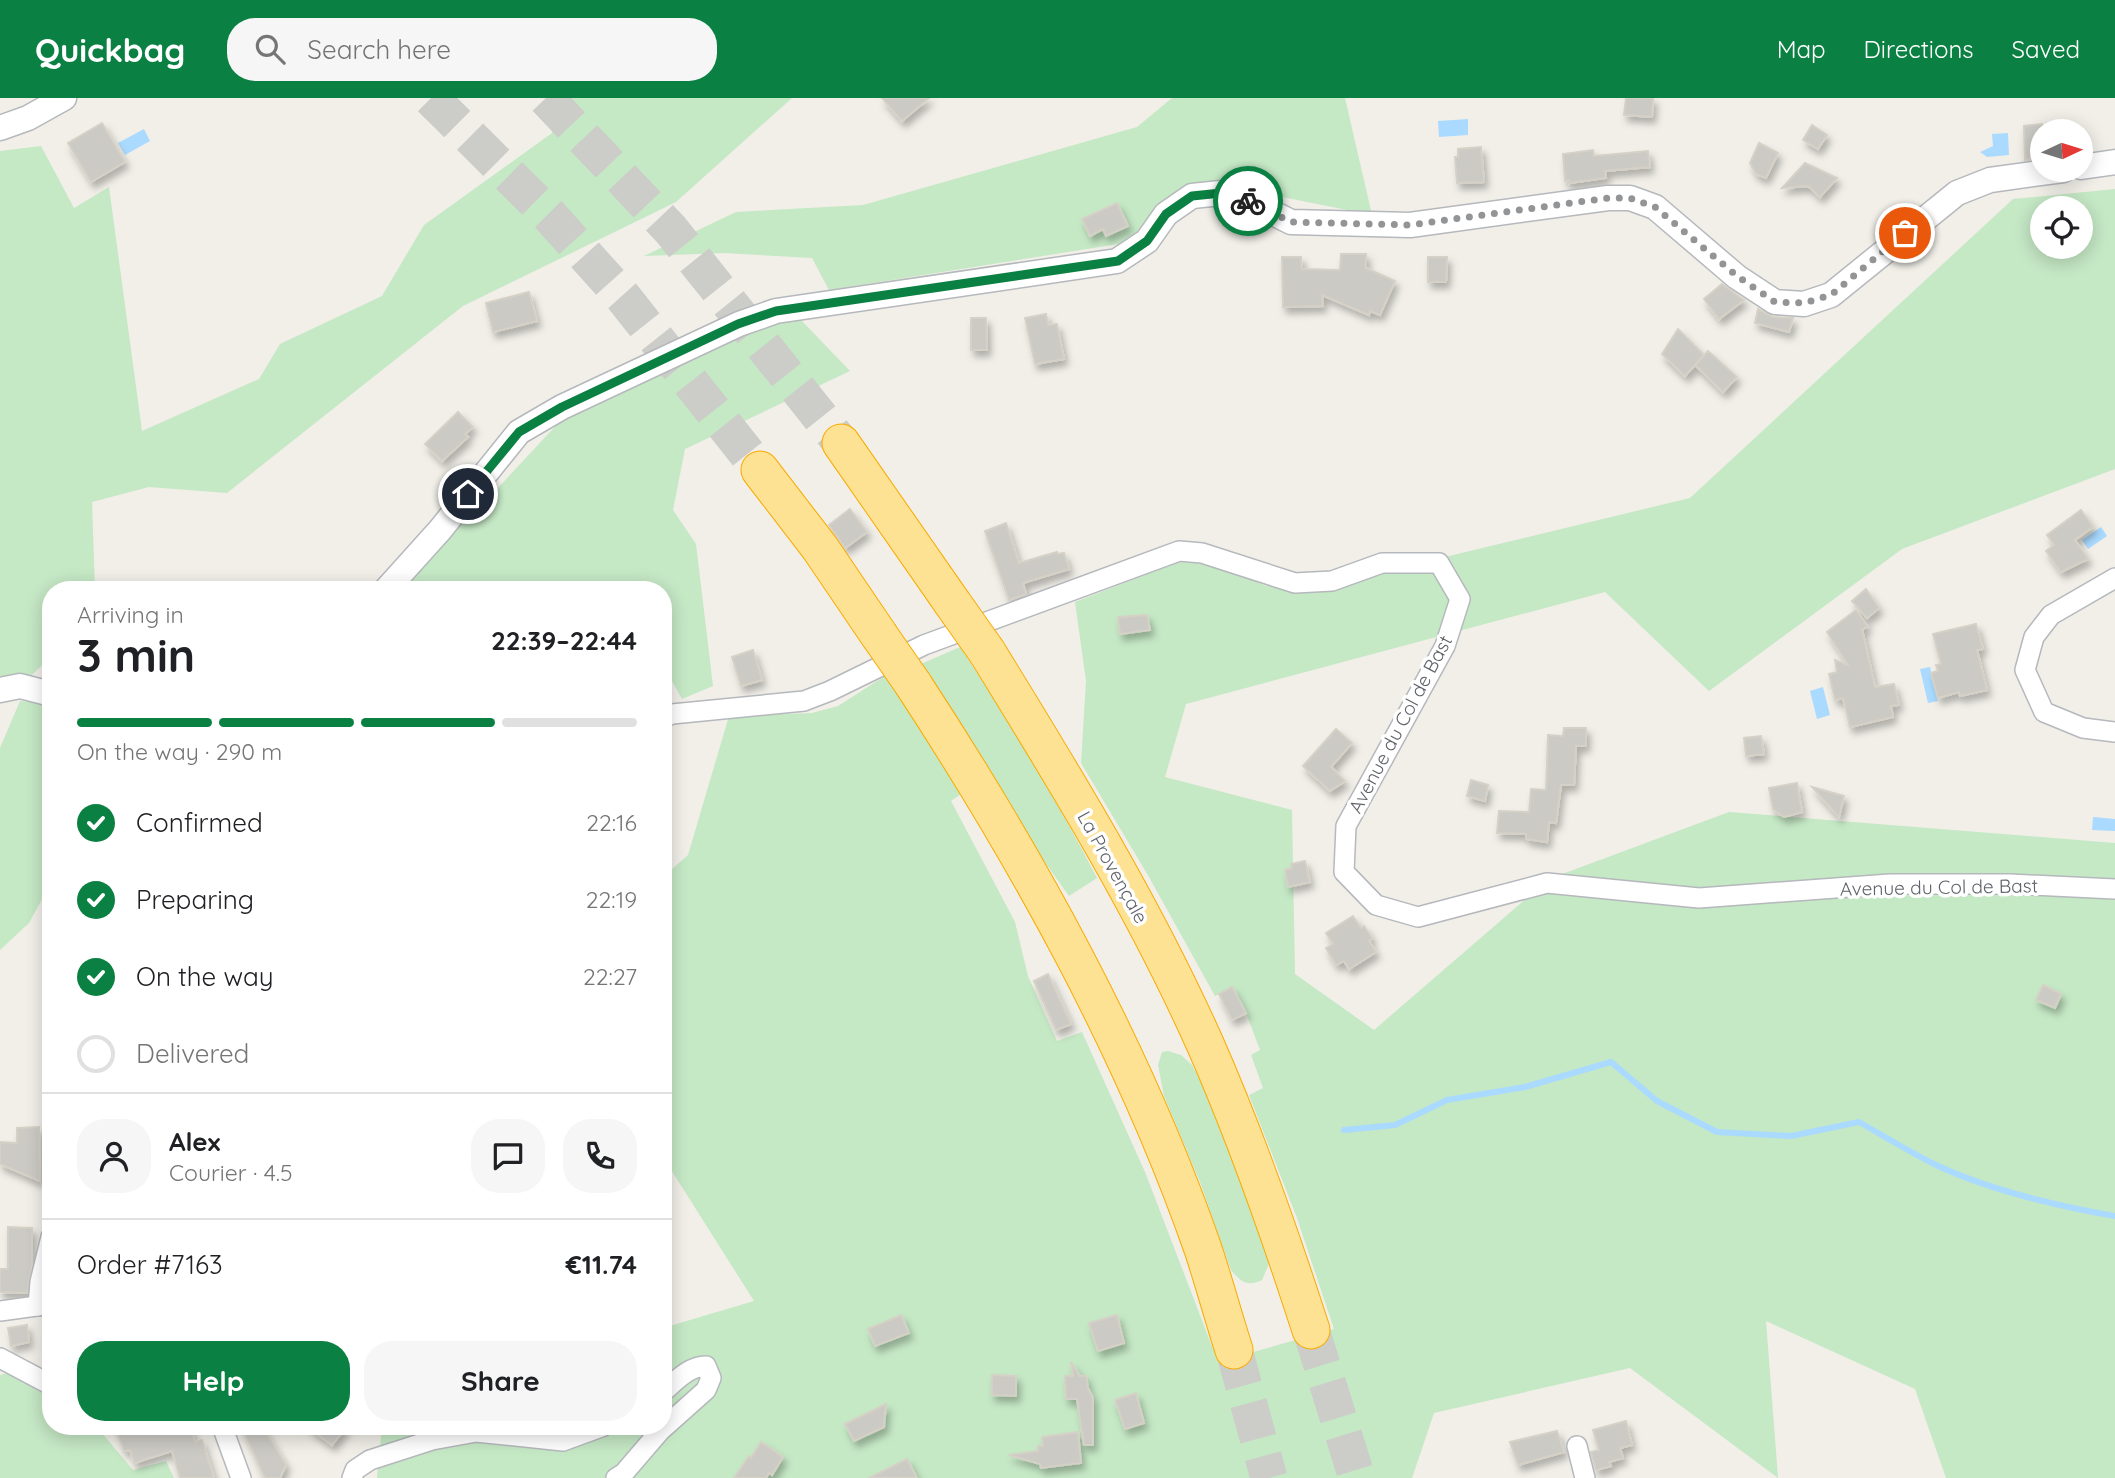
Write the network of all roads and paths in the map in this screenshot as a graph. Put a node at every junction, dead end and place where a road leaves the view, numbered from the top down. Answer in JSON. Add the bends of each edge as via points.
{"nodes":[{"id":1,"x":64,"y":98,"type":"edge"},
{"id":2,"x":0,"y":128,"type":"edge"},
{"id":3,"x":2115,"y":162,"type":"edge"},
{"id":4,"x":2093,"y":165,"type":"edge"},
{"id":5,"x":2030,"y":175,"type":"edge"},
{"id":6,"x":841,"y":443,"type":"tunnel mouth"},
{"id":7,"x":760,"y":470,"type":"tunnel mouth"},
{"id":8,"x":2115,"y":578,"type":"edge"},
{"id":9,"x":394,"y":581,"type":"edge"},
{"id":10,"x":0,"y":690,"type":"edge"},
{"id":11,"x":42,"y":692,"type":"edge"},
{"id":12,"x":672,"y":714,"type":"edge"},
{"id":13,"x":2115,"y":732,"type":"edge"},
{"id":14,"x":2115,"y":889,"type":"edge"},
{"id":15,"x":42,"y":1274,"type":"edge"},
{"id":16,"x":42,"y":1294,"type":"edge"},
{"id":17,"x":42,"y":1305,"type":"edge"},
{"id":18,"x":0,"y":1311,"type":"edge"},
{"id":19,"x":1311,"y":1330,"type":"tunnel mouth"},
{"id":20,"x":1234,"y":1350,"type":"tunnel mouth"},
{"id":21,"x":0,"y":1358,"type":"edge"},
{"id":22,"x":42,"y":1380,"type":"edge"},
{"id":23,"x":672,"y":1385,"type":"edge"},
{"id":24,"x":672,"y":1420,"type":"edge"},
{"id":25,"x":225,"y":1435,"type":"edge"},
{"id":26,"x":460,"y":1435,"type":"edge"},
{"id":27,"x":506,"y":1435,"type":"edge"},
{"id":28,"x":579,"y":1435,"type":"edge"},
{"id":29,"x":657,"y":1435,"type":"edge"},
{"id":30,"x":1577,"y":1446,"type":"dead end"},
{"id":31,"x":241,"y":1478,"type":"edge"},
{"id":32,"x":352,"y":1478,"type":"edge"},
{"id":33,"x":616,"y":1478,"type":"edge"},
{"id":34,"x":1585,"y":1478,"type":"edge"}],
"edges":[{"from":1,"to":2,"type":"street"},
{"from":3,"to":4,"type":"street"},
{"from":5,"to":9,"type":"street","via":[[1990,180],[1957,193],[1831,295],[1804,303],[1775,302],[1655,207],[1630,198],[1410,225],[1291,222],[1231,192],[1192,196],[1166,214],[1147,241],[1118,261],[776,311],[738,324],[562,407],[519,432]]},
{"from":6,"to":19,"type":"highway","name":"La Provençale","bridge":true,"via":[[987,652],[1110,858],[1205,1045],[1283,1241]]},
{"from":7,"to":20,"type":"highway","bridge":true,"via":[[913,684],[1021,858],[1146,1106],[1203,1250]]},
{"from":8,"to":13,"type":"street","via":[[2051,615],[2034,637],[2025,670],[2044,712],[2083,728]]},
{"from":10,"to":11,"type":"street","via":[[20,686]]},
{"from":12,"to":14,"type":"street","name":"Avenue du Col de Bast","via":[[804,701],[924,645],[1179,551],[1202,553],[1295,583],[1332,581],[1382,564],[1438,563],[1460,599],[1445,646],[1346,826],[1344,872],[1376,905],[1418,917],[1547,883],[1699,898],[1890,884]]},
{"from":15,"to":16,"type":"street"},
{"from":17,"to":18,"type":"street"},
{"from":21,"to":22,"type":"street"},
{"from":23,"to":24,"type":"street","via":[[699,1366],[709,1370],[706,1390]]},
{"from":25,"to":31,"type":"street"},
{"from":26,"to":32,"type":"street","via":[[370,1460],[355,1470]]},
{"from":27,"to":28,"type":"street","via":[[563,1441]]},
{"from":29,"to":33,"type":"street"},
{"from":30,"to":34,"type":"street"}]}
